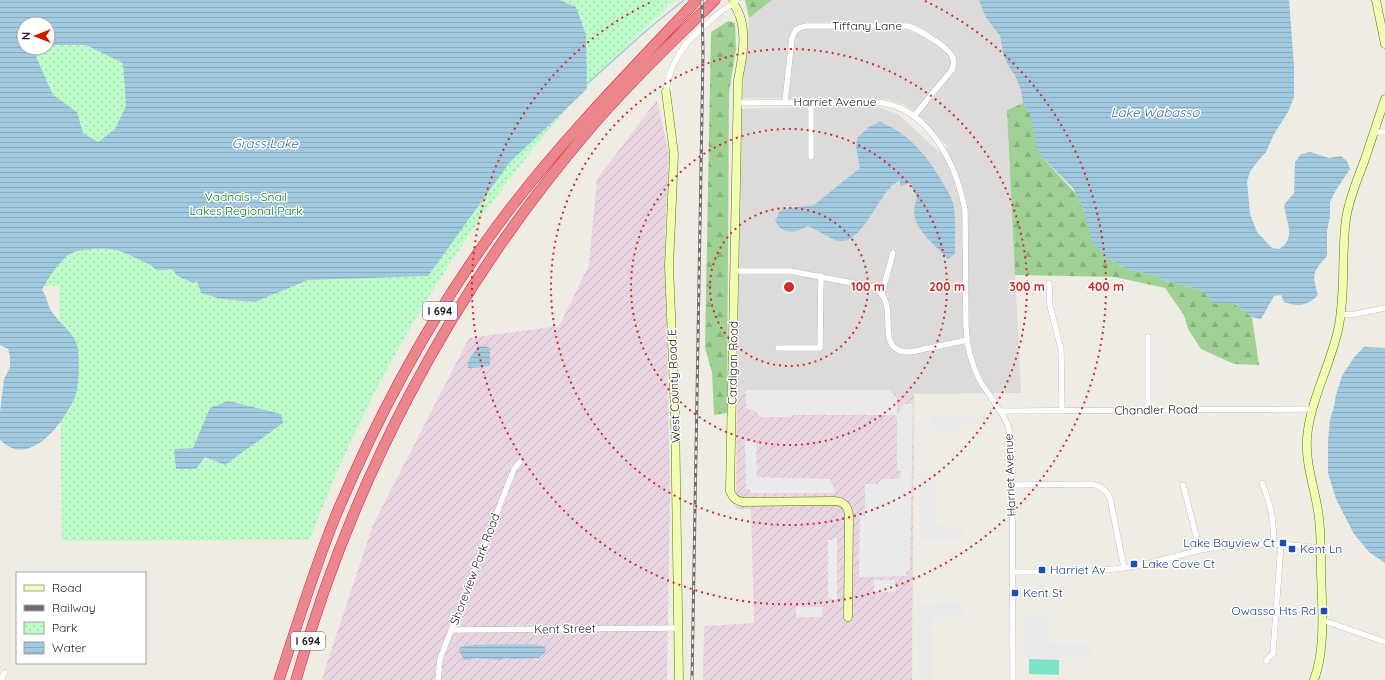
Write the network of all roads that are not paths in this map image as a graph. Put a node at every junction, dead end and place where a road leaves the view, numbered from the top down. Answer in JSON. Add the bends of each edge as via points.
{"nodes":[{"id":1,"x":697,"y":0,"type":"edge"},
{"id":2,"x":715,"y":0,"type":"edge"},
{"id":3,"x":1376,"y":0,"type":"edge"},
{"id":4,"x":735,"y":1,"type":"edge"},
{"id":5,"x":1385,"y":44,"type":"edge"},
{"id":6,"x":666,"y":92,"type":"joint"},
{"id":7,"x":1385,"y":99,"type":"edge"},
{"id":8,"x":785,"y":102,"type":"junction"},
{"id":9,"x":811,"y":102,"type":"junction"},
{"id":10,"x":738,"y":103,"type":"junction"},
{"id":11,"x":914,"y":116,"type":"junction"},
{"id":12,"x":1374,"y":132,"type":"junction"},
{"id":13,"x":1385,"y":132,"type":"edge"},
{"id":14,"x":811,"y":157,"type":"dead end"},
{"id":15,"x":893,"y":253,"type":"dead end"},
{"id":16,"x":734,"y":271,"type":"junction"},
{"id":17,"x":821,"y":276,"type":"junction"},
{"id":18,"x":1048,"y":283,"type":"dead end"},
{"id":19,"x":882,"y":293,"type":"junction"},
{"id":20,"x":1385,"y":308,"type":"edge"},
{"id":21,"x":1341,"y":315,"type":"junction"},
{"id":22,"x":1148,"y":337,"type":"dead end"},
{"id":23,"x":967,"y":340,"type":"junction"},
{"id":24,"x":778,"y":348,"type":"dead end"},
{"id":25,"x":1312,"y":409,"type":"junction"},
{"id":26,"x":1148,"y":410,"type":"junction"},
{"id":27,"x":1000,"y":411,"type":"junction"},
{"id":28,"x":1062,"y":411,"type":"junction"},
{"id":29,"x":520,"y":462,"type":"dead end"},
{"id":30,"x":1262,"y":483,"type":"dead end"},
{"id":31,"x":1012,"y":485,"type":"junction"},
{"id":32,"x":1183,"y":485,"type":"dead end"},
{"id":33,"x":1278,"y":544,"type":"junction"},
{"id":34,"x":1321,"y":548,"type":"junction"},
{"id":35,"x":1200,"y":550,"type":"junction"},
{"id":36,"x":1124,"y":568,"type":"junction"},
{"id":37,"x":1013,"y":572,"type":"junction"},
{"id":38,"x":848,"y":617,"type":"dead end"},
{"id":39,"x":1322,"y":620,"type":"junction"},
{"id":40,"x":679,"y":628,"type":"junction"},
{"id":41,"x":451,"y":630,"type":"junction"},
{"id":42,"x":1385,"y":642,"type":"edge"},
{"id":43,"x":1266,"y":661,"type":"dead end"},
{"id":44,"x":5,"y":672,"type":"dead end"},
{"id":45,"x":1,"y":680,"type":"edge"},
{"id":46,"x":279,"y":680,"type":"edge"},
{"id":47,"x":296,"y":680,"type":"edge"},
{"id":48,"x":438,"y":680,"type":"edge"},
{"id":49,"x":679,"y":680,"type":"edge"},
{"id":50,"x":1013,"y":680,"type":"edge"},
{"id":51,"x":1314,"y":680,"type":"edge"}],
"edges":[{"from":1,"to":46,"type":"highway","number":"I 694","via":[[606,95],[527,186],[481,248],[431,325],[389,401],[352,478],[321,555]]},
{"from":2,"to":47,"type":"highway","number":"I 694","via":[[619,95],[582,137],[527,206],[457,309],[379,454],[327,580]]},
{"from":3,"to":5,"type":"street"},
{"from":4,"to":6,"type":"street","via":[[699,30],[680,52],[670,72]]},
{"from":4,"to":10,"type":"street","name":"Cardigan Road","via":[[742,19],[743,42]]},
{"from":6,"to":40,"type":"street","name":"West County Road E","via":[[674,154],[669,266]]},
{"from":7,"to":12,"type":"street"},
{"from":8,"to":9,"type":"street","name":"Harriet Avenue"},
{"from":8,"to":10,"type":"street","name":"Harriet Avenue"},
{"from":8,"to":11,"type":"street","name":"Tiffany Lane","via":[[792,38],[799,27],[908,26],[923,32],[948,51],[954,62],[951,71]]},
{"from":9,"to":11,"type":"street","name":"Harriet Avenue","via":[[883,102],[900,107]]},
{"from":9,"to":14,"type":"street"},
{"from":10,"to":16,"type":"street","name":"Cardigan Road"},
{"from":11,"to":23,"type":"street","name":"Harriet Avenue","via":[[932,134],[948,157],[962,195],[966,222]]},
{"from":12,"to":13,"type":"street"},
{"from":12,"to":21,"type":"street","via":[[1346,219]]},
{"from":15,"to":19,"type":"street"},
{"from":16,"to":17,"type":"street","via":[[790,271]]},
{"from":16,"to":38,"type":"street","name":"Cardigan Road","via":[[730,491],[732,497],[742,502],[844,503],[849,516]]},
{"from":17,"to":19,"type":"street","via":[[874,287]]},
{"from":17,"to":24,"type":"street","via":[[820,348]]},
{"from":18,"to":28,"type":"street","via":[[1050,306],[1061,349]]},
{"from":19,"to":23,"type":"street","via":[[887,306],[889,338],[898,349],[913,352]]},
{"from":20,"to":21,"type":"street"},
{"from":21,"to":25,"type":"street"},
{"from":22,"to":26,"type":"street"},
{"from":23,"to":27,"type":"street","name":"Harriet Avenue","via":[[970,357],[979,379]]},
{"from":25,"to":26,"type":"street","name":"Chandler Road"},
{"from":25,"to":34,"type":"street","via":[[1307,449],[1319,518]]},
{"from":26,"to":28,"type":"street","name":"Chandler Road"},
{"from":27,"to":28,"type":"street","name":"Chandler Road"},
{"from":27,"to":31,"type":"street","name":"Harriet Avenue","via":[[1011,436]]},
{"from":29,"to":41,"type":"street","name":"Shoreview Park Road","via":[[514,469]]},
{"from":30,"to":33,"type":"street","via":[[1271,508]]},
{"from":31,"to":36,"type":"street","via":[[1091,484],[1101,487],[1110,498]]},
{"from":31,"to":37,"type":"street","name":"Harriet Avenue"},
{"from":32,"to":35,"type":"street"},
{"from":33,"to":34,"type":"street"},
{"from":33,"to":35,"type":"street","via":[[1232,545]]},
{"from":33,"to":43,"type":"street","via":[[1273,653]]},
{"from":34,"to":39,"type":"street"},
{"from":35,"to":36,"type":"street"},
{"from":36,"to":37,"type":"street","via":[[1081,572]]},
{"from":37,"to":50,"type":"street","name":"Harriet Avenue"},
{"from":39,"to":42,"type":"street"},
{"from":39,"to":51,"type":"street","via":[[1319,659]]},
{"from":40,"to":41,"type":"street","name":"Kent Street"},
{"from":40,"to":49,"type":"street","name":"West County Road E"},
{"from":41,"to":48,"type":"street","name":"Shoreview Park Road","via":[[440,659]]},
{"from":44,"to":45,"type":"street"}]}
